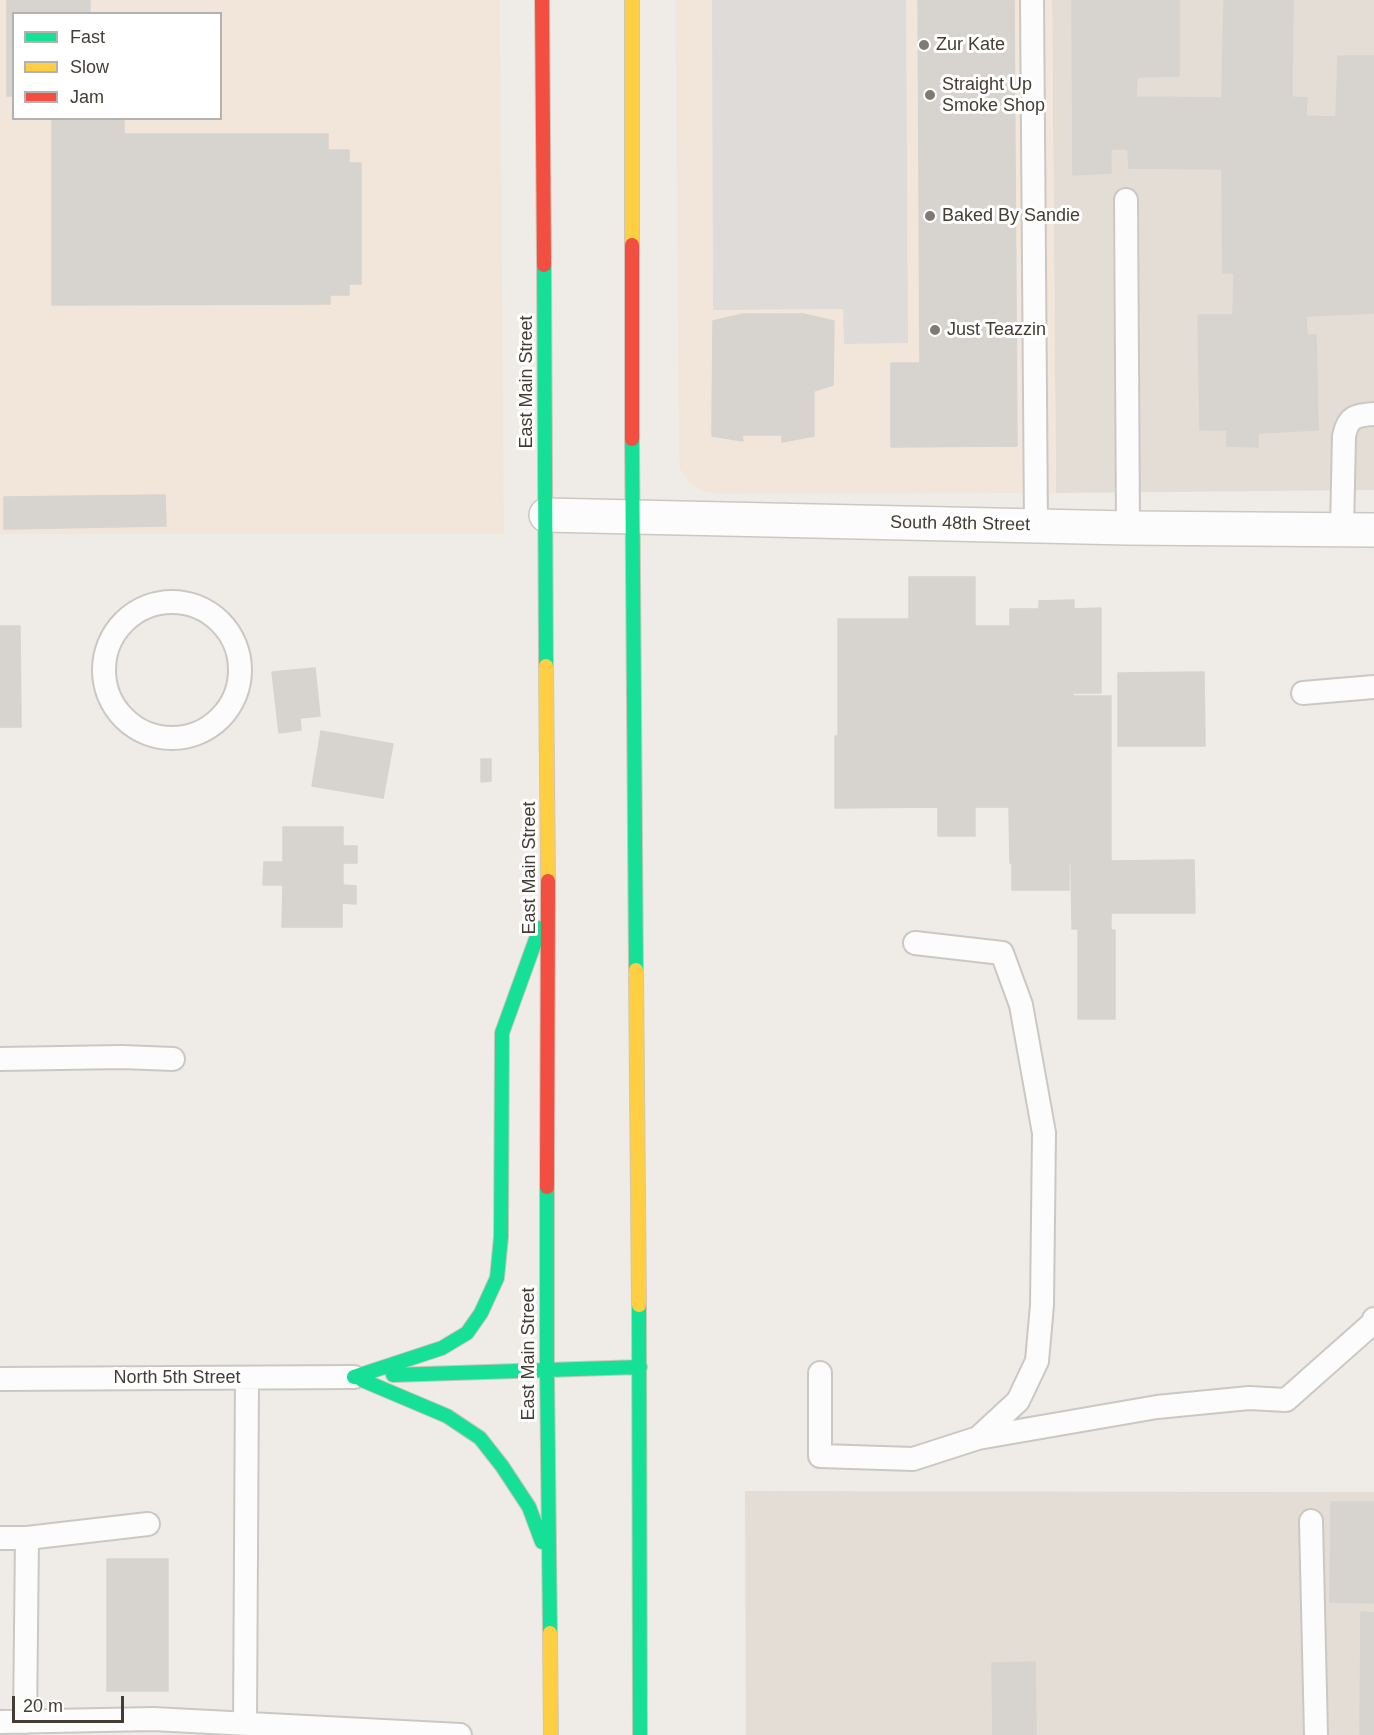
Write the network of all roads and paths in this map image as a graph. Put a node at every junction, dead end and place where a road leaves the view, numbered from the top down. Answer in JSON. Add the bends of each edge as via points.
{"nodes":[{"id":1,"x":542,"y":0,"type":"edge"},
{"id":2,"x":632,"y":0,"type":"edge"},
{"id":3,"x":1032,"y":0,"type":"edge"},
{"id":4,"x":1126,"y":200,"type":"dead end"},
{"id":5,"x":1374,"y":414,"type":"edge"},
{"id":6,"x":546,"y":515,"type":"junction"},
{"id":7,"x":633,"y":516,"type":"junction"},
{"id":8,"x":1036,"y":526,"type":"junction"},
{"id":9,"x":1128,"y":528,"type":"junction"},
{"id":10,"x":1342,"y":530,"type":"junction"},
{"id":11,"x":1374,"y":530,"type":"edge"},
{"id":12,"x":1374,"y":687,"type":"edge"},
{"id":13,"x":1303,"y":693,"type":"dead end"},
{"id":14,"x":108,"y":695,"type":"joint"},
{"id":15,"x":548,"y":906,"type":"junction"},
{"id":16,"x":915,"y":943,"type":"dead end"},
{"id":17,"x":0,"y":1059,"type":"edge"},
{"id":18,"x":173,"y":1059,"type":"dead end"},
{"id":19,"x":1374,"y":1319,"type":"edge"},
{"id":20,"x":640,"y":1367,"type":"junction"},
{"id":21,"x":547,"y":1369,"type":"junction"},
{"id":22,"x":820,"y":1372,"type":"dead end"},
{"id":23,"x":354,"y":1377,"type":"junction"},
{"id":24,"x":247,"y":1378,"type":"junction"},
{"id":25,"x":0,"y":1379,"type":"edge"},
{"id":26,"x":978,"y":1438,"type":"junction"},
{"id":27,"x":1311,"y":1521,"type":"dead end"},
{"id":28,"x":148,"y":1524,"type":"dead end"},
{"id":29,"x":0,"y":1538,"type":"edge"},
{"id":30,"x":27,"y":1538,"type":"junction"},
{"id":31,"x":549,"y":1563,"type":"junction"},
{"id":32,"x":0,"y":1722,"type":"edge"},
{"id":33,"x":25,"y":1722,"type":"junction"},
{"id":34,"x":245,"y":1723,"type":"junction"},
{"id":35,"x":460,"y":1735,"type":"edge"},
{"id":36,"x":551,"y":1735,"type":"edge"},
{"id":37,"x":640,"y":1735,"type":"edge"},
{"id":38,"x":1316,"y":1735,"type":"edge"}],
"edges":[{"from":1,"to":6,"type":"main road","name":"East Main Street"},
{"from":2,"to":7,"type":"main road"},
{"from":3,"to":8,"type":"lane"},
{"from":4,"to":9,"type":"lane"},
{"from":5,"to":10,"type":"lane","via":[[1352,418],[1346,427]]},
{"from":6,"to":7,"type":"street","name":"South 48th Street"},
{"from":6,"to":15,"type":"main road","name":"East Main Street"},
{"from":7,"to":8,"type":"street","name":"South 48th Street"},
{"from":7,"to":20,"type":"main road"},
{"from":8,"to":9,"type":"street","name":"South 48th Street"},
{"from":9,"to":10,"type":"street","name":"South 48th Street"},
{"from":10,"to":11,"type":"street","name":"South 48th Street"},
{"from":12,"to":13,"type":"lane"},
{"from":14,"to":14,"type":"lane","via":[[119,714],[154,737],[176,739],[200,734],[220,721],[233,702],[241,679],[240,655],[230,633],[215,616],[194,605],[170,601],[149,605],[130,616],[115,632],[106,651]]},
{"from":15,"to":21,"type":"main road","name":"East Main Street"},
{"from":15,"to":23,"type":"main road","via":[[502,1033],[501,1237],[497,1278],[467,1333],[442,1348]]},
{"from":16,"to":26,"type":"lane","via":[[1002,953],[1021,1005],[1044,1133],[1042,1305],[1037,1361],[1018,1401]]},
{"from":17,"to":18,"type":"lane"},
{"from":19,"to":26,"type":"lane","via":[[1286,1400],[1249,1398],[1157,1407]]},
{"from":20,"to":21,"type":"main road"},
{"from":20,"to":37,"type":"main road"},
{"from":21,"to":23,"type":"main road"},
{"from":21,"to":31,"type":"main road","name":"East Main Street"},
{"from":22,"to":26,"type":"lane","via":[[820,1456],[913,1459]]},
{"from":23,"to":24,"type":"lane","name":"North 5th Street"},
{"from":23,"to":31,"type":"main road","via":[[447,1416],[480,1438],[530,1507]]},
{"from":24,"to":25,"type":"lane","name":"North 5th Street"},
{"from":24,"to":34,"type":"lane"},
{"from":27,"to":38,"type":"lane"},
{"from":28,"to":30,"type":"lane"},
{"from":29,"to":30,"type":"lane"},
{"from":30,"to":33,"type":"lane"},
{"from":31,"to":36,"type":"main road","name":"East Main Street"},
{"from":32,"to":33,"type":"lane"},
{"from":33,"to":34,"type":"lane","via":[[153,1719]]},
{"from":34,"to":35,"type":"lane"}]}
